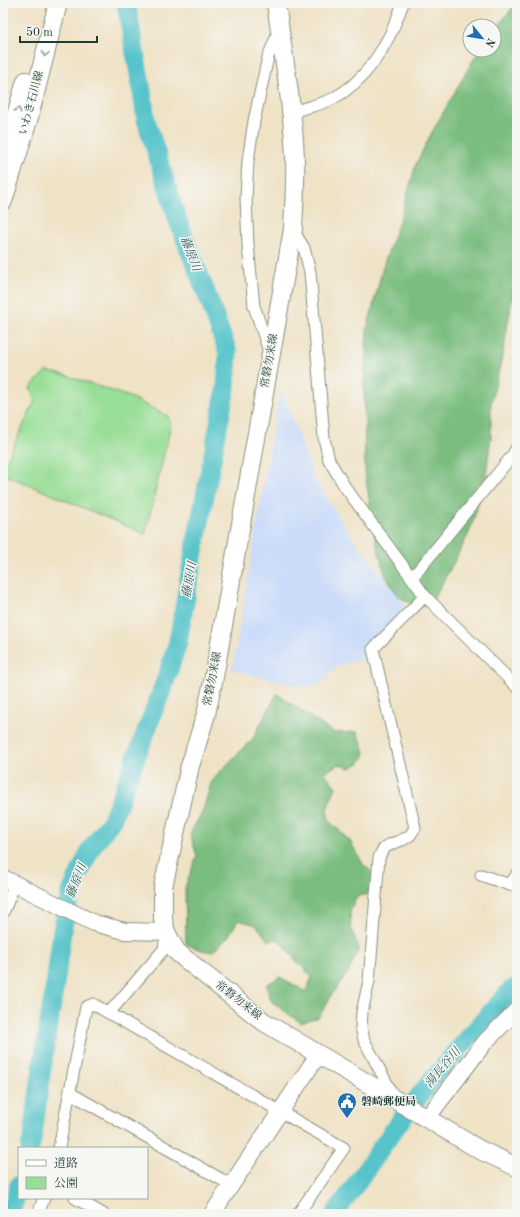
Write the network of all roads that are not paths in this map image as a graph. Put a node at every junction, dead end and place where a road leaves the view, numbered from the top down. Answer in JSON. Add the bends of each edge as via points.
{"nodes":[{"id":1,"x":46,"y":3,"type":"edge"},
{"id":2,"x":58,"y":3,"type":"edge"},
{"id":3,"x":276,"y":3,"type":"edge"},
{"id":4,"x":403,"y":3,"type":"edge"},
{"id":5,"x":280,"y":29,"type":"junction"},
{"id":6,"x":291,"y":112,"type":"junction"},
{"id":7,"x":3,"y":161,"type":"edge"},
{"id":8,"x":3,"y":201,"type":"edge"},
{"id":9,"x":293,"y":229,"type":"junction"},
{"id":10,"x":271,"y":357,"type":"junction"},
{"id":11,"x":517,"y":447,"type":"edge"},
{"id":12,"x":412,"y":578,"type":"junction"},
{"id":13,"x":425,"y":596,"type":"junction"},
{"id":14,"x":517,"y":687,"type":"edge"},
{"id":15,"x":517,"y":874,"type":"edge"},
{"id":16,"x":481,"y":875,"type":"dead end"},
{"id":17,"x":9,"y":881,"type":"edge"},
{"id":18,"x":3,"y":913,"type":"edge"},
{"id":19,"x":166,"y":932,"type":"junction"},
{"id":20,"x":517,"y":1010,"type":"edge"},
{"id":21,"x":109,"y":1013,"type":"junction"},
{"id":22,"x":318,"y":1055,"type":"junction"},
{"id":23,"x":70,"y":1093,"type":"junction"},
{"id":24,"x":410,"y":1108,"type":"junction"},
{"id":25,"x":280,"y":1111,"type":"junction"},
{"id":26,"x":59,"y":1147,"type":"edge"},
{"id":27,"x":517,"y":1167,"type":"edge"},
{"id":28,"x":231,"y":1186,"type":"junction"},
{"id":29,"x":44,"y":1199,"type":"edge"},
{"id":30,"x":77,"y":1199,"type":"edge"},
{"id":31,"x":38,"y":1214,"type":"edge"},
{"id":32,"x":103,"y":1214,"type":"edge"},
{"id":33,"x":212,"y":1214,"type":"edge"},
{"id":34,"x":298,"y":1214,"type":"edge"}],
"edges":[{"from":7,"to":1,"type":"main road","name":"いわき石川線","one_way":true},
{"from":2,"to":8,"type":"main road","name":"いわき石川線","one_way":true,"via":[[30,117]]},
{"from":3,"to":5,"type":"main road","name":"常磐勿来線"},
{"from":4,"to":6,"type":"street","via":[[384,47],[372,65],[350,87],[331,99]]},
{"from":5,"to":6,"type":"main road","name":"常磐勿来線"},
{"from":5,"to":10,"type":"street","via":[[268,57],[254,121],[246,198],[254,306]]},
{"from":6,"to":9,"type":"main road","name":"常磐勿来線","via":[[295,158]]},
{"from":9,"to":10,"type":"main road","name":"常磐勿来線"},
{"from":9,"to":12,"type":"street","via":[[304,248],[310,272],[324,438],[329,460],[345,487]]},
{"from":10,"to":19,"type":"main road","name":"常磐勿来線","via":[[214,677],[190,766],[164,887],[163,918]]},
{"from":11,"to":12,"type":"street"},
{"from":12,"to":13,"type":"street"},
{"from":13,"to":14,"type":"street"},
{"from":13,"to":24,"type":"street","via":[[373,649],[415,828],[410,835],[386,846],[379,858],[368,981],[361,1027],[364,1040]]},
{"from":15,"to":16,"type":"street","via":[[510,884]]},
{"from":17,"to":18,"type":"street"},
{"from":17,"to":19,"type":"street","via":[[94,923],[125,931]]},
{"from":19,"to":21,"type":"street","via":[[164,949]]},
{"from":19,"to":22,"type":"main road","name":"常磐勿来線","via":[[176,950],[184,958],[264,1022]]},
{"from":20,"to":24,"type":"street"},
{"from":21,"to":23,"type":"street","via":[[93,1004],[86,1007]]},
{"from":21,"to":25,"type":"street"},
{"from":22,"to":24,"type":"main road","name":"常磐勿来線"},
{"from":22,"to":25,"type":"street"},
{"from":23,"to":26,"type":"street"},
{"from":23,"to":28,"type":"street"},
{"from":24,"to":27,"type":"main road","name":"常磐勿来線","via":[[480,1150]]},
{"from":25,"to":28,"type":"street"},
{"from":25,"to":34,"type":"street","via":[[344,1148]]},
{"from":28,"to":33,"type":"street"},
{"from":29,"to":31,"type":"street"},
{"from":30,"to":32,"type":"street"}]}
